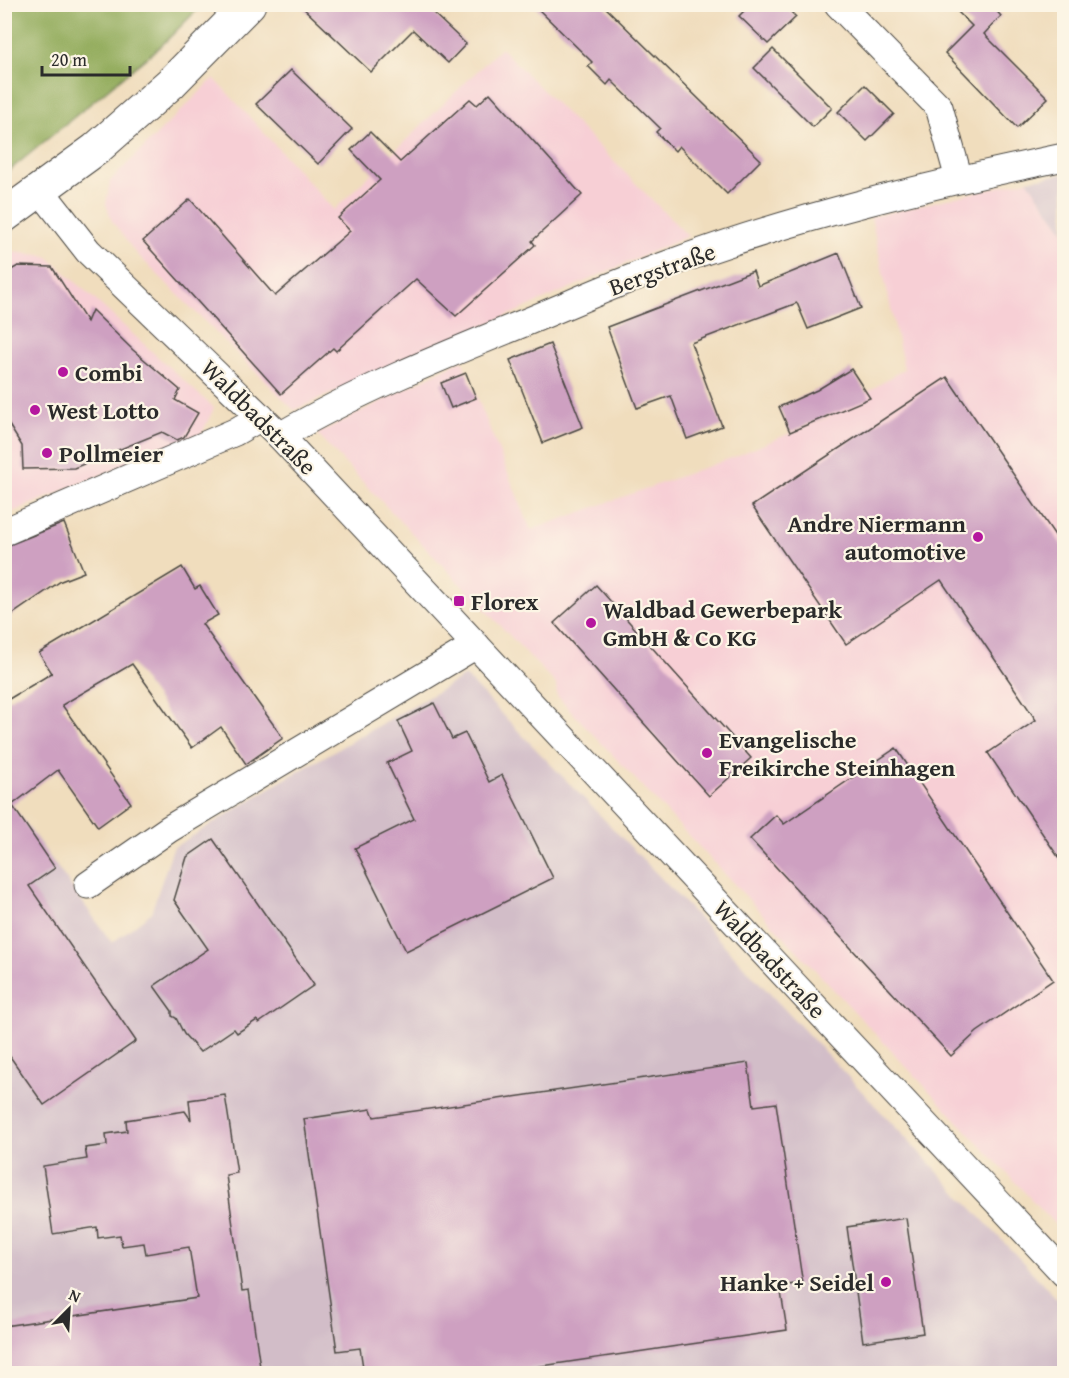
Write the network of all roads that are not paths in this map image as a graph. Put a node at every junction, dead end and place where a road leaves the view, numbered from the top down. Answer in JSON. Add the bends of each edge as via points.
{"nodes":[{"id":1,"x":249,"y":4,"type":"edge"},
{"id":2,"x":838,"y":4,"type":"edge"},
{"id":3,"x":1065,"y":157,"type":"edge"},
{"id":4,"x":959,"y":179,"type":"junction"},
{"id":5,"x":41,"y":190,"type":"junction"},
{"id":6,"x":4,"y":216,"type":"edge"},
{"id":7,"x":261,"y":417,"type":"junction"},
{"id":8,"x":280,"y":436,"type":"junction"},
{"id":9,"x":4,"y":532,"type":"edge"},
{"id":10,"x":476,"y":645,"type":"junction"},
{"id":11,"x":88,"y":885,"type":"dead end"},
{"id":12,"x":1065,"y":1273,"type":"edge"}],
"edges":[{"from":1,"to":5,"type":"street","via":[[172,82],[96,149]]},
{"from":2,"to":4,"type":"street","via":[[939,107]]},
{"from":3,"to":4,"type":"street","name":"Bergstraße"},
{"from":4,"to":8,"type":"street","name":"Bergstraße","via":[[825,214],[667,264],[458,350]]},
{"from":5,"to":6,"type":"street"},
{"from":5,"to":7,"type":"street","name":"Waldbadstraße","via":[[88,251]]},
{"from":7,"to":8,"type":"street","name":"Waldbadstraße"},
{"from":7,"to":9,"type":"street","via":[[235,432]]},
{"from":8,"to":10,"type":"street","name":"Waldbadstraße"},
{"from":10,"to":11,"type":"street","via":[[169,829]]},
{"from":10,"to":12,"type":"street","name":"Waldbadstraße"}]}
